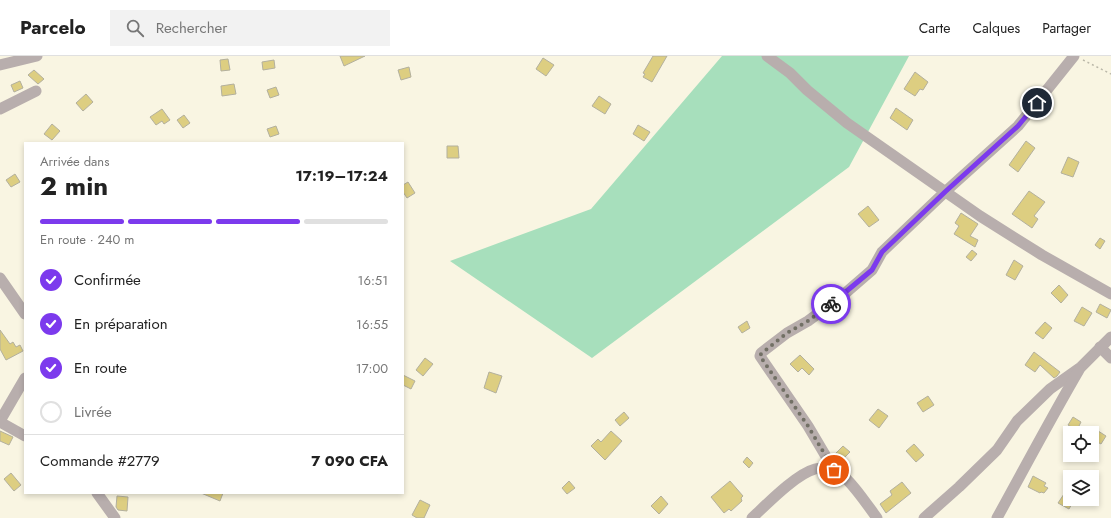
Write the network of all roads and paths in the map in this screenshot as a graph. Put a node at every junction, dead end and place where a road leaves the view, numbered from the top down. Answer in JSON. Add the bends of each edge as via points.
{"nodes":[{"id":1,"x":37,"y":56,"type":"edge"},
{"id":2,"x":767,"y":56,"type":"edge"},
{"id":3,"x":1078,"y":58,"type":"edge"},
{"id":4,"x":0,"y":65,"type":"edge"},
{"id":5,"x":1111,"y":74,"type":"edge"},
{"id":6,"x":36,"y":91,"type":"dead end"},
{"id":7,"x":0,"y":109,"type":"edge"},
{"id":8,"x":946,"y":191,"type":"junction"},
{"id":9,"x":0,"y":278,"type":"edge"},
{"id":10,"x":1111,"y":294,"type":"edge"},
{"id":11,"x":24,"y":313,"type":"edge"},
{"id":12,"x":1111,"y":337,"type":"edge"},
{"id":13,"x":1100,"y":347,"type":"junction"},
{"id":14,"x":1111,"y":358,"type":"edge"},
{"id":15,"x":1081,"y":366,"type":"junction"},
{"id":16,"x":24,"y":380,"type":"edge"},
{"id":17,"x":0,"y":422,"type":"edge"},
{"id":18,"x":24,"y":435,"type":"edge"},
{"id":19,"x":834,"y":470,"type":"junction"},
{"id":20,"x":98,"y":494,"type":"edge"},
{"id":21,"x":115,"y":518,"type":"edge"},
{"id":22,"x":752,"y":518,"type":"edge"},
{"id":23,"x":877,"y":518,"type":"edge"},
{"id":24,"x":924,"y":518,"type":"edge"},
{"id":25,"x":997,"y":518,"type":"edge"}],
"edges":[{"from":1,"to":4,"type":"street"},
{"from":2,"to":8,"type":"street","via":[[847,123]]},
{"from":3,"to":5,"type":"path"},
{"from":3,"to":8,"type":"street","via":[[1018,126]]},
{"from":6,"to":7,"type":"street"},
{"from":8,"to":10,"type":"street","via":[[1042,255]]},
{"from":8,"to":19,"type":"street","via":[[882,252],[867,274],[842,296],[761,354]]},
{"from":9,"to":11,"type":"street"},
{"from":12,"to":13,"type":"street"},
{"from":13,"to":14,"type":"street"},
{"from":13,"to":15,"type":"street"},
{"from":15,"to":24,"type":"street","via":[[1050,389],[1017,422],[997,450]]},
{"from":15,"to":25,"type":"street"},
{"from":16,"to":17,"type":"street"},
{"from":17,"to":18,"type":"street"},
{"from":19,"to":22,"type":"street","via":[[816,469],[808,472],[795,480]]},
{"from":19,"to":23,"type":"street","via":[[848,481]]},
{"from":20,"to":21,"type":"street"}]}
